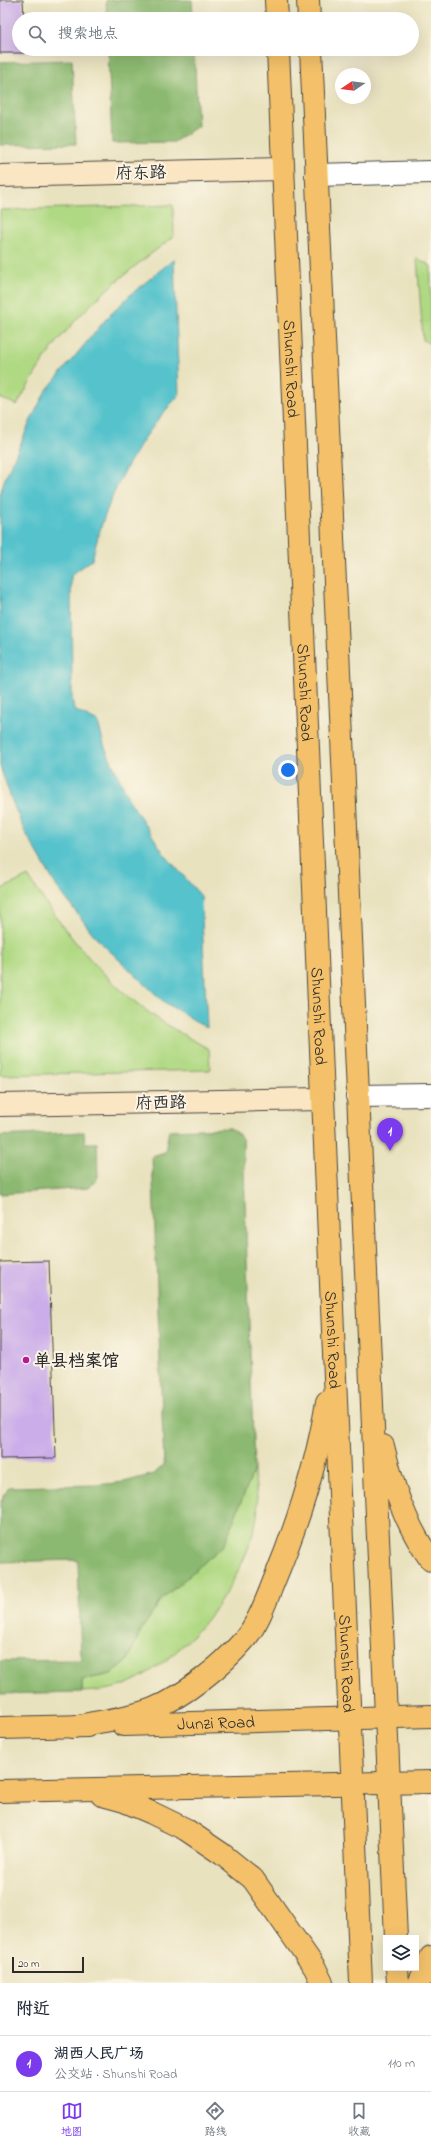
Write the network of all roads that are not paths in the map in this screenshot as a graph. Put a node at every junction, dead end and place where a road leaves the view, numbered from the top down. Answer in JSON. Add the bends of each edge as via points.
{"nodes":[{"id":1,"x":276,"y":0,"type":"edge"},
{"id":2,"x":308,"y":0,"type":"edge"},
{"id":3,"x":277,"y":12,"type":"edge"},
{"id":4,"x":309,"y":12,"type":"edge"},
{"id":5,"x":278,"y":56,"type":"edge"},
{"id":6,"x":310,"y":56,"type":"edge"},
{"id":7,"x":283,"y":169,"type":"junction"},
{"id":8,"x":431,"y":172,"type":"edge"},
{"id":9,"x":316,"y":175,"type":"junction"},
{"id":10,"x":0,"y":176,"type":"edge"},
{"id":11,"x":431,"y":1095,"type":"edge"},
{"id":12,"x":357,"y":1096,"type":"junction"},
{"id":13,"x":322,"y":1099,"type":"junction"},
{"id":14,"x":0,"y":1105,"type":"edge"},
{"id":15,"x":334,"y":1355,"type":"junction"},
{"id":16,"x":371,"y":1398,"type":"junction"},
{"id":17,"x":431,"y":1560,"type":"edge"},
{"id":18,"x":431,"y":1716,"type":"edge"},
{"id":19,"x":387,"y":1717,"type":"junction"},
{"id":20,"x":350,"y":1718,"type":"junction"},
{"id":21,"x":73,"y":1727,"type":"junction"},
{"id":22,"x":0,"y":1728,"type":"edge"},
{"id":23,"x":431,"y":1782,"type":"edge"},
{"id":24,"x":390,"y":1783,"type":"junction"},
{"id":25,"x":352,"y":1784,"type":"junction"},
{"id":26,"x":82,"y":1790,"type":"junction"},
{"id":27,"x":0,"y":1791,"type":"edge"},
{"id":28,"x":396,"y":1935,"type":"edge"},
{"id":29,"x":431,"y":1957,"type":"edge"},
{"id":30,"x":397,"y":1971,"type":"edge"},
{"id":31,"x":322,"y":1983,"type":"edge"},
{"id":32,"x":361,"y":1983,"type":"edge"},
{"id":33,"x":398,"y":1983,"type":"edge"},
{"id":34,"x":418,"y":1983,"type":"edge"}],
"edges":[{"from":1,"to":3,"type":"main road"},
{"from":2,"to":4,"type":"main road"},
{"from":5,"to":7,"type":"main road","name":"Shunshi Road"},
{"from":6,"to":9,"type":"main road","name":"Shunshi Road"},
{"from":7,"to":10,"type":"street","name":"府东路"},
{"from":7,"to":13,"type":"main road","name":"Shunshi Road"},
{"from":8,"to":9,"type":"street"},
{"from":9,"to":12,"type":"main road","name":"Shunshi Road"},
{"from":11,"to":12,"type":"street"},
{"from":12,"to":16,"type":"main road","name":"Shunshi Road"},
{"from":13,"to":14,"type":"street","name":"府西路"},
{"from":13,"to":15,"type":"main road","name":"Shunshi Road"},
{"from":15,"to":20,"type":"main road","name":"Shunshi Road"},
{"from":15,"to":21,"type":"main road","via":[[320,1443],[296,1526],[264,1608],[245,1640],[216,1667],[153,1709]]},
{"from":16,"to":17,"type":"main road","via":[[399,1503],[418,1542]]},
{"from":16,"to":19,"type":"main road","name":"Shunshi Road"},
{"from":18,"to":19,"type":"main road","name":"Junzi Road"},
{"from":19,"to":20,"type":"main road","name":"Junzi Road"},
{"from":19,"to":24,"type":"main road","name":"Shunshi Road"},
{"from":20,"to":21,"type":"main road","name":"Junzi Road"},
{"from":20,"to":25,"type":"main road","name":"Shunshi Road"},
{"from":21,"to":22,"type":"main road","name":"Junzi Road"},
{"from":23,"to":24,"type":"main road"},
{"from":24,"to":25,"type":"main road"},
{"from":24,"to":28,"type":"main road","name":"Shunshi Road"},
{"from":25,"to":26,"type":"main road"},
{"from":25,"to":32,"type":"main road","name":"Shunshi Road"},
{"from":26,"to":27,"type":"main road"},
{"from":26,"to":31,"type":"main road","via":[[124,1801],[152,1813],[185,1829],[222,1854],[252,1879],[315,1968]]},
{"from":29,"to":34,"type":"main road"},
{"from":30,"to":33,"type":"main road"}]}
